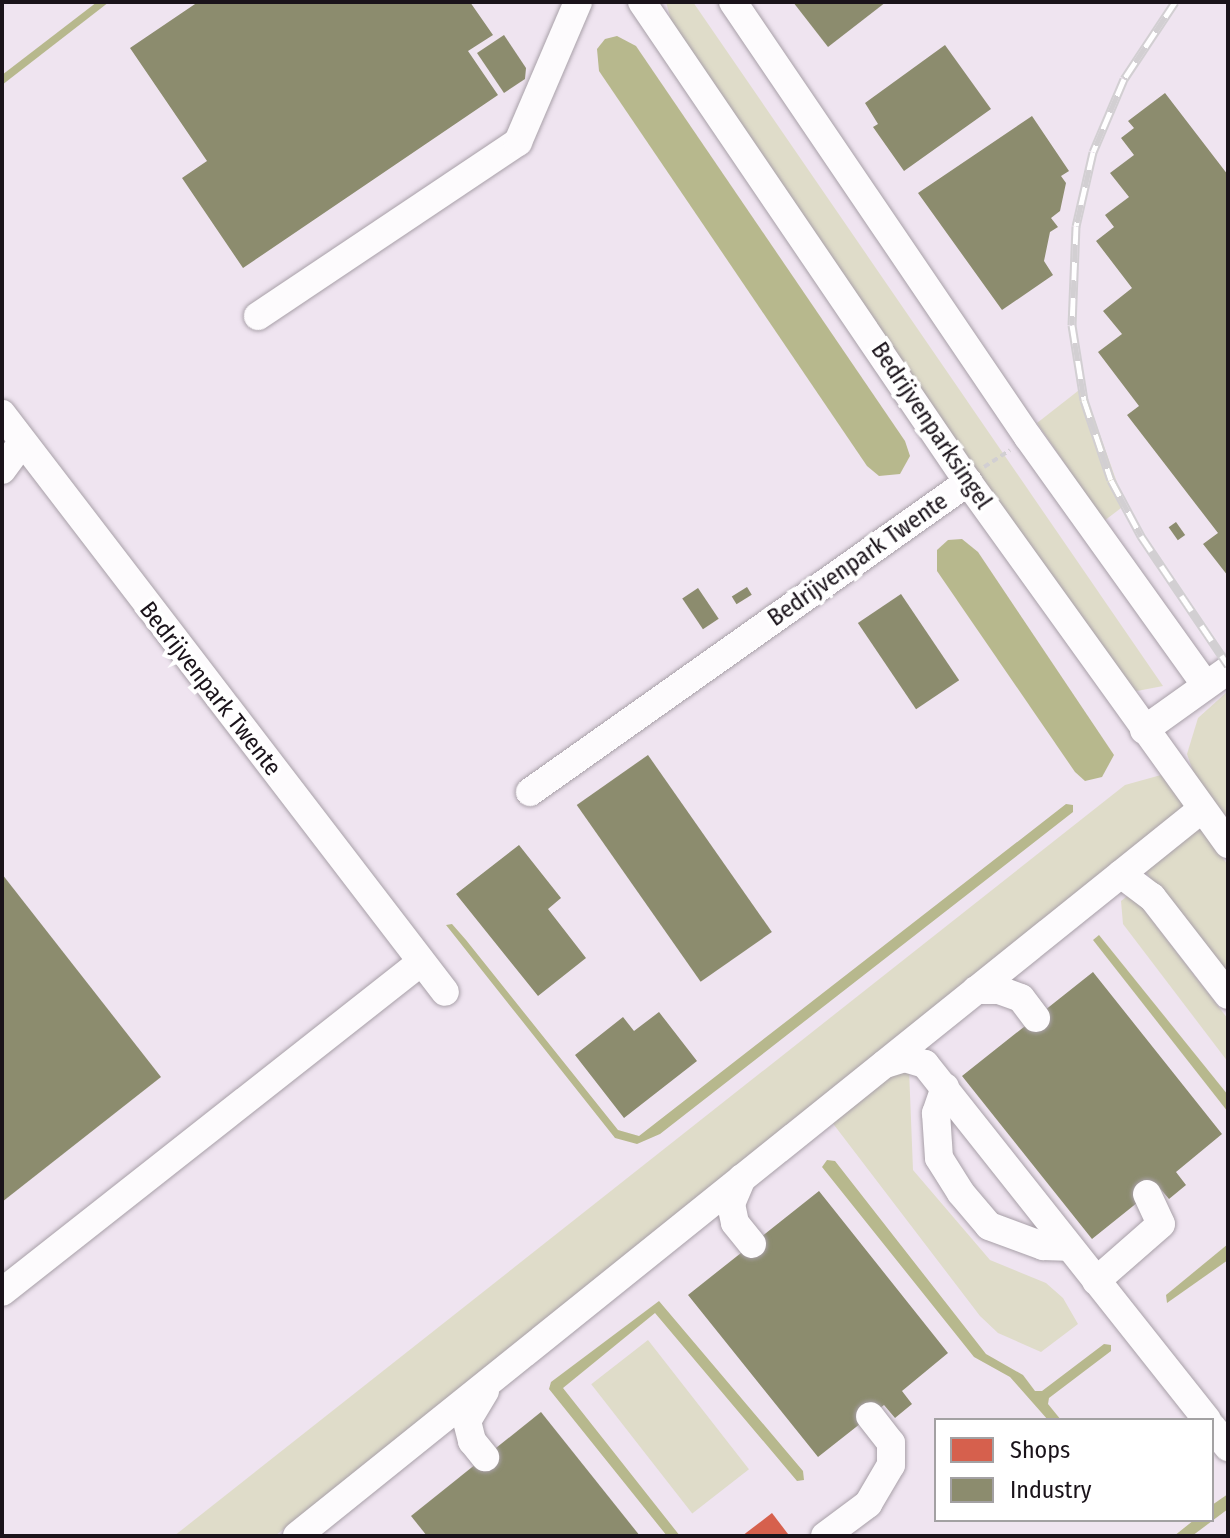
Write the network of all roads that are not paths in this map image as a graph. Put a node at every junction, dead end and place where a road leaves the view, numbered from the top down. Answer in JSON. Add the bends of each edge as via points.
{"nodes":[{"id":1,"x":578,"y":2,"type":"edge"},
{"id":2,"x":642,"y":2,"type":"edge"},
{"id":3,"x":733,"y":2,"type":"edge"},
{"id":4,"x":258,"y":316,"type":"dead end"},
{"id":5,"x":2,"y":414,"type":"edge"},
{"id":6,"x":20,"y":445,"type":"junction"},
{"id":7,"x":2,"y":470,"type":"edge"},
{"id":8,"x":968,"y":482,"type":"junction"},
{"id":9,"x":1216,"y":677,"type":"edge"},
{"id":10,"x":1144,"y":730,"type":"junction"},
{"id":11,"x":530,"y":792,"type":"dead end"},
{"id":12,"x":1202,"y":809,"type":"junction"},
{"id":13,"x":1228,"y":844,"type":"edge"},
{"id":14,"x":1121,"y":874,"type":"junction"},
{"id":15,"x":421,"y":962,"type":"junction"},
{"id":16,"x":976,"y":990,"type":"junction"},
{"id":17,"x":445,"y":992,"type":"dead end"},
{"id":18,"x":1228,"y":995,"type":"edge"},
{"id":19,"x":942,"y":1018,"type":"junction"},
{"id":20,"x":1036,"y":1018,"type":"dead end"},
{"id":21,"x":885,"y":1064,"type":"junction"},
{"id":22,"x":925,"y":1064,"type":"junction"},
{"id":23,"x":945,"y":1087,"type":"junction"},
{"id":24,"x":742,"y":1178,"type":"junction"},
{"id":25,"x":1147,"y":1194,"type":"dead end"},
{"id":26,"x":752,"y":1244,"type":"dead end"},
{"id":27,"x":1066,"y":1247,"type":"junction"},
{"id":28,"x":1096,"y":1281,"type":"junction"},
{"id":29,"x":2,"y":1292,"type":"edge"},
{"id":30,"x":498,"y":1375,"type":"junction"},
{"id":31,"x":870,"y":1416,"type":"dead end"},
{"id":32,"x":1205,"y":1418,"type":"edge"},
{"id":33,"x":1214,"y":1430,"type":"edge"},
{"id":34,"x":1228,"y":1447,"type":"edge"},
{"id":35,"x":485,"y":1457,"type":"dead end"},
{"id":36,"x":297,"y":1536,"type":"edge"},
{"id":37,"x":825,"y":1536,"type":"edge"}],
"edges":[{"from":1,"to":4,"type":"street","via":[[518,142]]},
{"from":2,"to":8,"type":"street","name":"Bedrijvenparksingel"},
{"from":3,"to":9,"type":"street","via":[[1028,437]]},
{"from":5,"to":6,"type":"street","name":"Bedrijvenpark Twente"},
{"from":6,"to":7,"type":"street"},
{"from":6,"to":15,"type":"street","name":"Bedrijvenpark Twente"},
{"from":8,"to":10,"type":"street","name":"Bedrijvenparksingel"},
{"from":8,"to":11,"type":"street","name":"Bedrijvenpark Twente"},
{"from":9,"to":10,"type":"street"},
{"from":10,"to":12,"type":"street","name":"Bedrijvenparksingel"},
{"from":12,"to":13,"type":"street","name":"Bedrijvenparksingel"},
{"from":12,"to":14,"type":"street"},
{"from":14,"to":16,"type":"street"},
{"from":14,"to":18,"type":"street","via":[[1152,897]]},
{"from":15,"to":17,"type":"street","name":"Bedrijvenpark Twente"},
{"from":15,"to":29,"type":"street"},
{"from":16,"to":19,"type":"street"},
{"from":16,"to":20,"type":"street","via":[[999,990],[1021,998]]},
{"from":19,"to":21,"type":"street"},
{"from":19,"to":22,"type":"street","via":[[929,1039]]},
{"from":21,"to":22,"type":"street","via":[[905,1058]]},
{"from":21,"to":24,"type":"street"},
{"from":22,"to":23,"type":"street"},
{"from":23,"to":27,"type":"street"},
{"from":23,"to":27,"type":"street","via":[[936,1113],[939,1158],[961,1193],[989,1226],[1043,1246]]},
{"from":24,"to":26,"type":"street","via":[[731,1204],[735,1223]]},
{"from":24,"to":30,"type":"street"},
{"from":25,"to":28,"type":"street","via":[[1161,1224]]},
{"from":27,"to":28,"type":"street"},
{"from":28,"to":32,"type":"street"},
{"from":30,"to":35,"type":"street","via":[[467,1421],[472,1441]]},
{"from":30,"to":36,"type":"street"},
{"from":31,"to":37,"type":"street","via":[[891,1443],[891,1465],[868,1504]]},
{"from":33,"to":34,"type":"street"}]}
